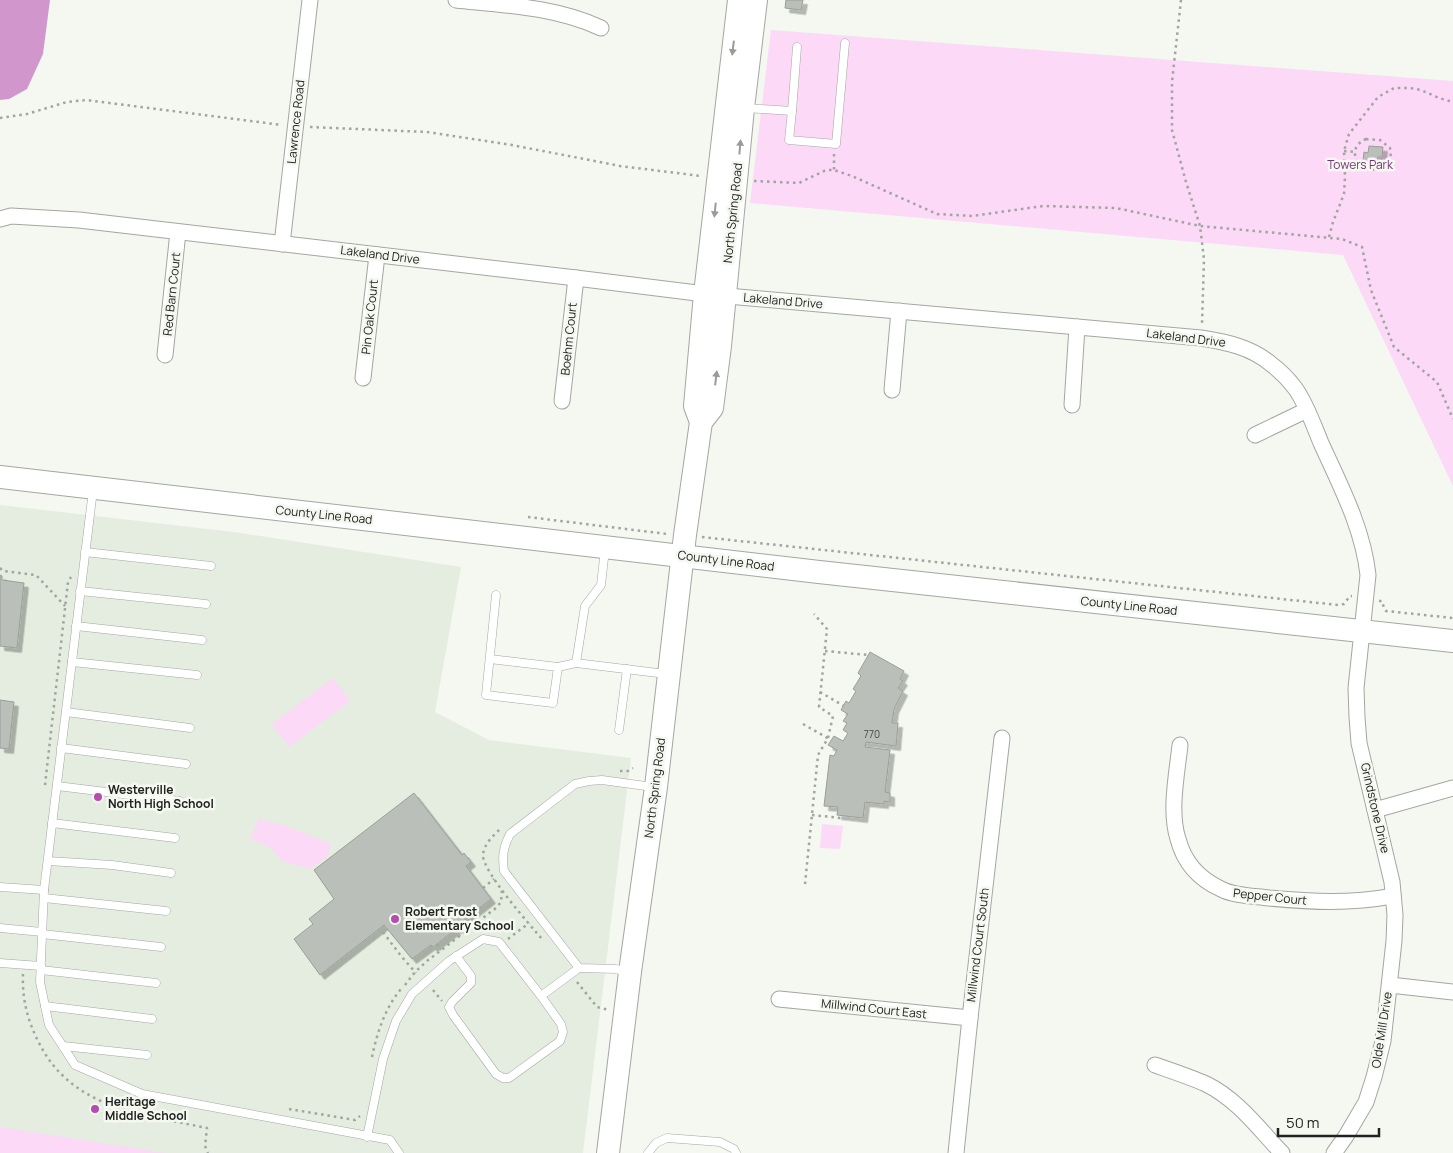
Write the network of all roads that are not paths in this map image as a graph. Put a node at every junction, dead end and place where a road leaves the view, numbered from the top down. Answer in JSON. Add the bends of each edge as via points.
{"nodes":[{"id":1,"x":310,"y":0,"type":"edge"},
{"id":2,"x":456,"y":0,"type":"edge"},
{"id":3,"x":739,"y":0,"type":"edge"},
{"id":4,"x":756,"y":0,"type":"edge"},
{"id":5,"x":601,"y":28,"type":"dead end"},
{"id":6,"x":845,"y":43,"type":"dead end"},
{"id":7,"x":797,"y":47,"type":"dead end"},
{"id":8,"x":735,"y":108,"type":"junction"},
{"id":9,"x":792,"y":111,"type":"junction"},
{"id":10,"x":0,"y":219,"type":"edge"},
{"id":11,"x":178,"y":232,"type":"junction"},
{"id":12,"x":282,"y":244,"type":"junction"},
{"id":13,"x":377,"y":255,"type":"junction"},
{"id":14,"x":576,"y":278,"type":"junction"},
{"id":15,"x":715,"y":295,"type":"junction"},
{"id":16,"x":899,"y":311,"type":"junction"},
{"id":17,"x":1077,"y":327,"type":"junction"},
{"id":18,"x":165,"y":355,"type":"dead end"},
{"id":19,"x":364,"y":378,"type":"dead end"},
{"id":20,"x":892,"y":390,"type":"dead end"},
{"id":21,"x":562,"y":401,"type":"dead end"},
{"id":22,"x":1072,"y":405,"type":"dead end"},
{"id":23,"x":1307,"y":410,"type":"junction"},
{"id":24,"x":1254,"y":435,"type":"dead end"},
{"id":25,"x":0,"y":477,"type":"edge"},
{"id":26,"x":93,"y":488,"type":"junction"},
{"id":27,"x":684,"y":545,"type":"junction"},
{"id":28,"x":606,"y":547,"type":"junction"},
{"id":29,"x":85,"y":552,"type":"junction"},
{"id":30,"x":211,"y":566,"type":"dead end"},
{"id":31,"x":80,"y":591,"type":"junction"},
{"id":32,"x":496,"y":595,"type":"dead end"},
{"id":33,"x":206,"y":604,"type":"dead end"},
{"id":34,"x":76,"y":626,"type":"junction"},
{"id":35,"x":1363,"y":631,"type":"junction"},
{"id":36,"x":202,"y":640,"type":"dead end"},
{"id":37,"x":1453,"y":641,"type":"edge"},
{"id":38,"x":490,"y":659,"type":"junction"},
{"id":39,"x":72,"y":662,"type":"junction"},
{"id":40,"x":576,"y":663,"type":"junction"},
{"id":41,"x":558,"y":667,"type":"junction"},
{"id":42,"x":627,"y":669,"type":"junction"},
{"id":43,"x":669,"y":674,"type":"junction"},
{"id":44,"x":197,"y":675,"type":"dead end"},
{"id":45,"x":66,"y":712,"type":"junction"},
{"id":46,"x":190,"y":728,"type":"dead end"},
{"id":47,"x":619,"y":730,"type":"dead end"},
{"id":48,"x":1002,"y":738,"type":"dead end"},
{"id":49,"x":1180,"y":745,"type":"dead end"},
{"id":50,"x":62,"y":748,"type":"junction"},
{"id":51,"x":186,"y":764,"type":"dead end"},
{"id":52,"x":57,"y":786,"type":"junction"},
{"id":53,"x":656,"y":787,"type":"junction"},
{"id":54,"x":1453,"y":788,"type":"edge"},
{"id":55,"x":180,"y":801,"type":"dead end"},
{"id":56,"x":1375,"y":810,"type":"junction"},
{"id":57,"x":52,"y":823,"type":"junction"},
{"id":58,"x":176,"y":838,"type":"dead end"},
{"id":59,"x":48,"y":861,"type":"junction"},
{"id":60,"x":171,"y":874,"type":"dead end"},
{"id":61,"x":0,"y":887,"type":"edge"},
{"id":62,"x":44,"y":894,"type":"junction"},
{"id":63,"x":1393,"y":896,"type":"junction"},
{"id":64,"x":166,"y":911,"type":"dead end"},
{"id":65,"x":0,"y":928,"type":"edge"},
{"id":66,"x":42,"y":933,"type":"junction"},
{"id":67,"x":161,"y":947,"type":"dead end"},
{"id":68,"x":456,"y":956,"type":"junction"},
{"id":69,"x":0,"y":963,"type":"edge"},
{"id":70,"x":41,"y":968,"type":"junction"},
{"id":71,"x":579,"y":968,"type":"junction"},
{"id":72,"x":630,"y":972,"type":"junction"},
{"id":73,"x":156,"y":983,"type":"dead end"},
{"id":74,"x":1390,"y":985,"type":"junction"},
{"id":75,"x":1453,"y":992,"type":"edge"},
{"id":76,"x":541,"y":996,"type":"junction"},
{"id":77,"x":779,"y":999,"type":"dead end"},
{"id":78,"x":45,"y":1006,"type":"junction"},
{"id":79,"x":970,"y":1018,"type":"junction"},
{"id":80,"x":152,"y":1020,"type":"dead end"},
{"id":81,"x":63,"y":1046,"type":"junction"},
{"id":82,"x":147,"y":1055,"type":"dead end"},
{"id":83,"x":1155,"y":1065,"type":"dead end"},
{"id":84,"x":367,"y":1136,"type":"junction"},
{"id":85,"x":399,"y":1153,"type":"edge"},
{"id":86,"x":608,"y":1153,"type":"edge"},
{"id":87,"x":648,"y":1153,"type":"edge"},
{"id":88,"x":736,"y":1153,"type":"edge"},
{"id":89,"x":956,"y":1153,"type":"edge"},
{"id":90,"x":1282,"y":1153,"type":"edge"},
{"id":91,"x":1334,"y":1153,"type":"edge"}],
"edges":[{"from":1,"to":12,"type":"street","name":"Lawrence Road"},
{"from":2,"to":5,"type":"street","via":[[552,12],[582,19]]},
{"from":3,"to":8,"type":"main road","name":"North Spring Road","one_way":true},
{"from":4,"to":8,"type":"main road","name":"North Spring Road"},
{"from":6,"to":9,"type":"lane","via":[[836,144],[789,140]]},
{"from":7,"to":9,"type":"lane"},
{"from":8,"to":9,"type":"lane"},
{"from":8,"to":15,"type":"main road","name":"North Spring Road"},
{"from":10,"to":11,"type":"street","name":"Lakeland Drive","via":[[38,217]]},
{"from":11,"to":12,"type":"street","name":"Lakeland Drive"},
{"from":11,"to":18,"type":"street","name":"Red Barn Court"},
{"from":12,"to":13,"type":"street","name":"Lakeland Drive"},
{"from":13,"to":14,"type":"street","name":"Lakeland Drive"},
{"from":13,"to":19,"type":"street","name":"Pin Oak Court"},
{"from":14,"to":15,"type":"street","name":"Lakeland Drive"},
{"from":14,"to":21,"type":"street","name":"Boehm Court"},
{"from":15,"to":16,"type":"street","name":"Lakeland Drive"},
{"from":15,"to":27,"type":"main road","name":"North Spring Road","via":[[695,406],[700,422]]},
{"from":16,"to":17,"type":"street","name":"Lakeland Drive"},
{"from":16,"to":20,"type":"street"},
{"from":17,"to":22,"type":"street"},
{"from":17,"to":23,"type":"street","name":"Lakeland Drive","via":[[1201,338],[1254,352],[1295,388]]},
{"from":23,"to":24,"type":"street"},
{"from":23,"to":35,"type":"street","name":"Lakeland Drive","via":[[1352,513],[1366,556],[1368,575]]},
{"from":25,"to":26,"type":"main road","name":"County Line Road"},
{"from":26,"to":28,"type":"main road","name":"County Line Road"},
{"from":26,"to":29,"type":"lane"},
{"from":27,"to":28,"type":"main road","name":"County Line Road"},
{"from":27,"to":35,"type":"main road","name":"County Line Road","via":[[848,576]]},
{"from":27,"to":43,"type":"main road","name":"North Spring Road"},
{"from":28,"to":40,"type":"lane","via":[[601,585],[586,606]]},
{"from":29,"to":30,"type":"lane"},
{"from":29,"to":31,"type":"lane"},
{"from":31,"to":33,"type":"lane"},
{"from":31,"to":34,"type":"lane"},
{"from":32,"to":38,"type":"lane"},
{"from":34,"to":36,"type":"lane"},
{"from":34,"to":39,"type":"lane"},
{"from":35,"to":37,"type":"main road","name":"County Line Road"},
{"from":35,"to":56,"type":"street","name":"Grindstone Drive","via":[[1356,688],[1357,717],[1359,743]]},
{"from":38,"to":41,"type":"lane"},
{"from":38,"to":41,"type":"lane","via":[[486,696],[553,703]]},
{"from":39,"to":44,"type":"lane"},
{"from":39,"to":45,"type":"lane"},
{"from":40,"to":41,"type":"lane"},
{"from":40,"to":42,"type":"lane"},
{"from":42,"to":43,"type":"lane"},
{"from":42,"to":47,"type":"lane"},
{"from":43,"to":53,"type":"main road","name":"North Spring Road"},
{"from":45,"to":46,"type":"lane"},
{"from":45,"to":50,"type":"lane"},
{"from":48,"to":79,"type":"street","name":"Millwind Court South"},
{"from":49,"to":63,"type":"street","name":"Pepper Court","via":[[1175,796],[1177,838],[1183,854],[1203,879],[1227,892],[1301,901],[1335,902]]},
{"from":50,"to":51,"type":"lane"},
{"from":50,"to":52,"type":"lane"},
{"from":52,"to":55,"type":"lane"},
{"from":52,"to":57,"type":"lane"},
{"from":53,"to":71,"type":"lane","via":[[602,780],[575,784],[510,834],[504,845],[504,871]]},
{"from":53,"to":72,"type":"main road","name":"North Spring Road"},
{"from":54,"to":56,"type":"street"},
{"from":56,"to":63,"type":"street","name":"Grindstone Drive"},
{"from":57,"to":58,"type":"lane"},
{"from":57,"to":59,"type":"lane"},
{"from":59,"to":60,"type":"lane","via":[[112,865]]},
{"from":59,"to":62,"type":"lane"},
{"from":61,"to":62,"type":"lane"},
{"from":62,"to":64,"type":"lane"},
{"from":62,"to":66,"type":"lane"},
{"from":63,"to":74,"type":"street","name":"Grindstone Drive","via":[[1395,915]]},
{"from":65,"to":66,"type":"lane"},
{"from":66,"to":67,"type":"lane"},
{"from":66,"to":70,"type":"lane"},
{"from":68,"to":76,"type":"lane","via":[[483,938],[499,942]]},
{"from":68,"to":76,"type":"lane","via":[[471,976],[471,984],[449,1007],[496,1074],[503,1078],[509,1078],[560,1041],[561,1024]]},
{"from":68,"to":84,"type":"lane","via":[[412,994],[396,1021],[383,1059]]},
{"from":69,"to":70,"type":"lane"},
{"from":70,"to":73,"type":"lane"},
{"from":70,"to":78,"type":"lane"},
{"from":71,"to":72,"type":"lane"},
{"from":71,"to":76,"type":"lane"},
{"from":72,"to":86,"type":"main road","name":"North Spring Road"},
{"from":74,"to":75,"type":"street"},
{"from":74,"to":91,"type":"street","name":"Olde Mill Drive","via":[[1383,1041],[1374,1078],[1366,1102]]},
{"from":77,"to":79,"type":"street","name":"Millwind Court East"},
{"from":78,"to":80,"type":"lane"},
{"from":78,"to":81,"type":"lane","via":[[49,1025]]},
{"from":79,"to":89,"type":"street","name":"Millwind Court South"},
{"from":81,"to":82,"type":"lane"},
{"from":81,"to":84,"type":"lane","via":[[75,1065],[142,1094]]},
{"from":83,"to":90,"type":"street","via":[[1206,1084],[1223,1095]]},
{"from":84,"to":85,"type":"lane","via":[[390,1140]]},
{"from":87,"to":88,"type":"lane","via":[[656,1143],[667,1138],[720,1142]]}]}
